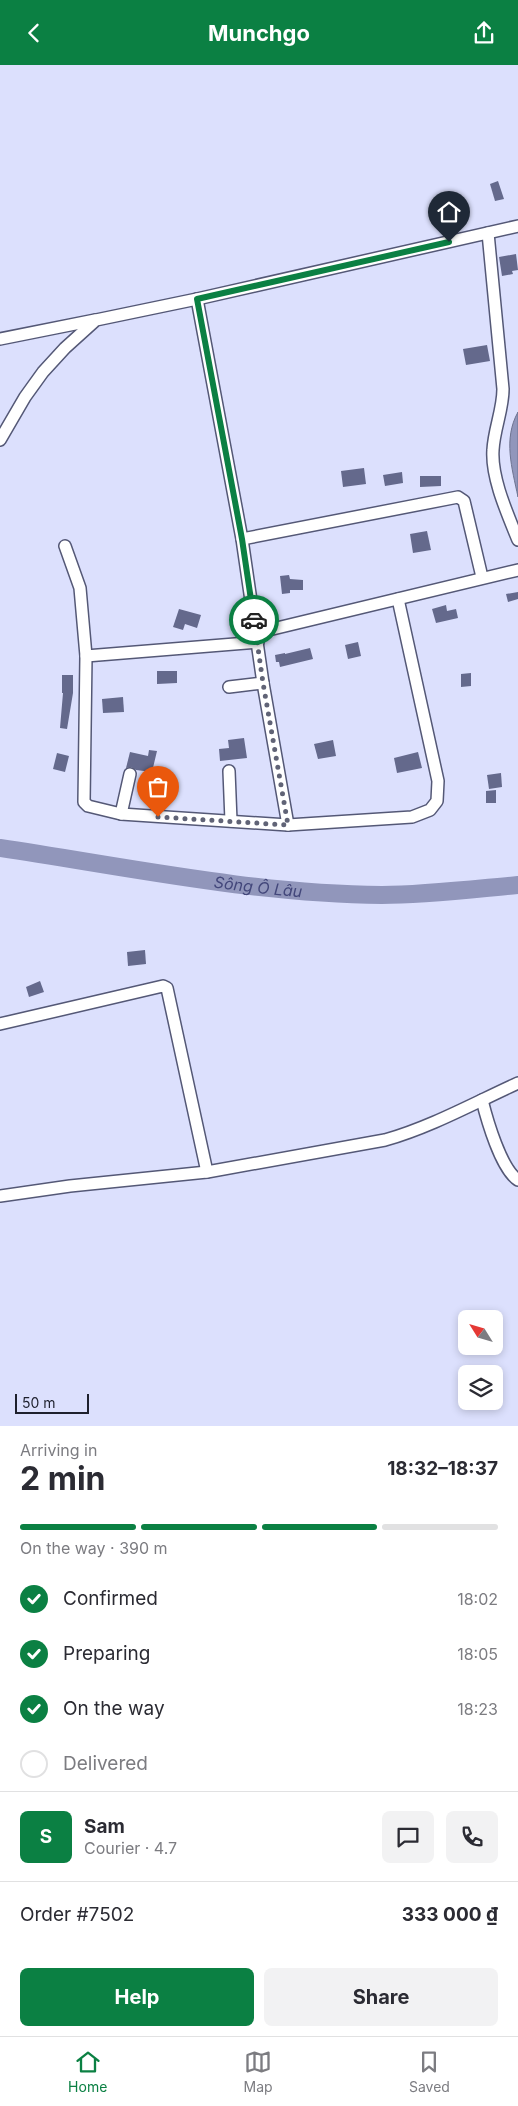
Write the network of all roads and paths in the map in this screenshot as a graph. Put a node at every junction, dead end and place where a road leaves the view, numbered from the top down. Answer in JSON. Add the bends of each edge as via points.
{"nodes":[{"id":1,"x":518,"y":225,"type":"edge"},
{"id":2,"x":488,"y":233,"type":"junction"},
{"id":3,"x":197,"y":299,"type":"junction"},
{"id":4,"x":96,"y":320,"type":"junction"},
{"id":5,"x":0,"y":339,"type":"edge"},
{"id":6,"x":0,"y":440,"type":"edge"},
{"id":7,"x":242,"y":539,"type":"junction"},
{"id":8,"x":518,"y":541,"type":"edge"},
{"id":9,"x":65,"y":546,"type":"dead end"},
{"id":10,"x":518,"y":570,"type":"edge"},
{"id":11,"x":482,"y":577,"type":"junction"},
{"id":12,"x":398,"y":599,"type":"junction"},
{"id":13,"x":257,"y":637,"type":"junction"},
{"id":14,"x":86,"y":656,"type":"junction"},
{"id":15,"x":263,"y":683,"type":"junction"},
{"id":16,"x":229,"y":687,"type":"dead end"},
{"id":17,"x":229,"y":771,"type":"dead end"},
{"id":18,"x":130,"y":775,"type":"dead end"},
{"id":19,"x":121,"y":814,"type":"junction"},
{"id":20,"x":231,"y":821,"type":"junction"},
{"id":21,"x":288,"y":825,"type":"junction"},
{"id":22,"x":0,"y":1025,"type":"edge"},
{"id":23,"x":518,"y":1083,"type":"edge"},
{"id":24,"x":482,"y":1100,"type":"junction"},
{"id":25,"x":207,"y":1172,"type":"junction"},
{"id":26,"x":518,"y":1181,"type":"edge"},
{"id":27,"x":0,"y":1196,"type":"edge"}],
"edges":[{"from":1,"to":2,"type":"street"},
{"from":2,"to":3,"type":"street"},
{"from":2,"to":8,"type":"street","via":[[503,389],[492,453],[497,479]]},
{"from":3,"to":4,"type":"street"},
{"from":3,"to":7,"type":"street"},
{"from":4,"to":5,"type":"street"},
{"from":4,"to":6,"type":"street","via":[[43,373]]},
{"from":7,"to":11,"type":"street","via":[[458,497],[464,501]]},
{"from":7,"to":13,"type":"street"},
{"from":9,"to":14,"type":"street","via":[[80,588]]},
{"from":10,"to":11,"type":"street"},
{"from":11,"to":12,"type":"street"},
{"from":12,"to":13,"type":"street"},
{"from":12,"to":21,"type":"street","via":[[438,781],[437,801],[430,811],[412,817]]},
{"from":13,"to":14,"type":"street"},
{"from":13,"to":15,"type":"street"},
{"from":14,"to":19,"type":"street","via":[[84,802],[88,806]]},
{"from":15,"to":16,"type":"street"},
{"from":15,"to":21,"type":"street"},
{"from":17,"to":20,"type":"street"},
{"from":18,"to":19,"type":"street"},
{"from":19,"to":20,"type":"street"},
{"from":20,"to":21,"type":"street"},
{"from":22,"to":25,"type":"street","via":[[162,986],[167,988]]},
{"from":23,"to":24,"type":"street"},
{"from":24,"to":25,"type":"street","via":[[385,1140]]},
{"from":24,"to":26,"type":"street","via":[[507,1168]]},
{"from":25,"to":27,"type":"street"}]}
